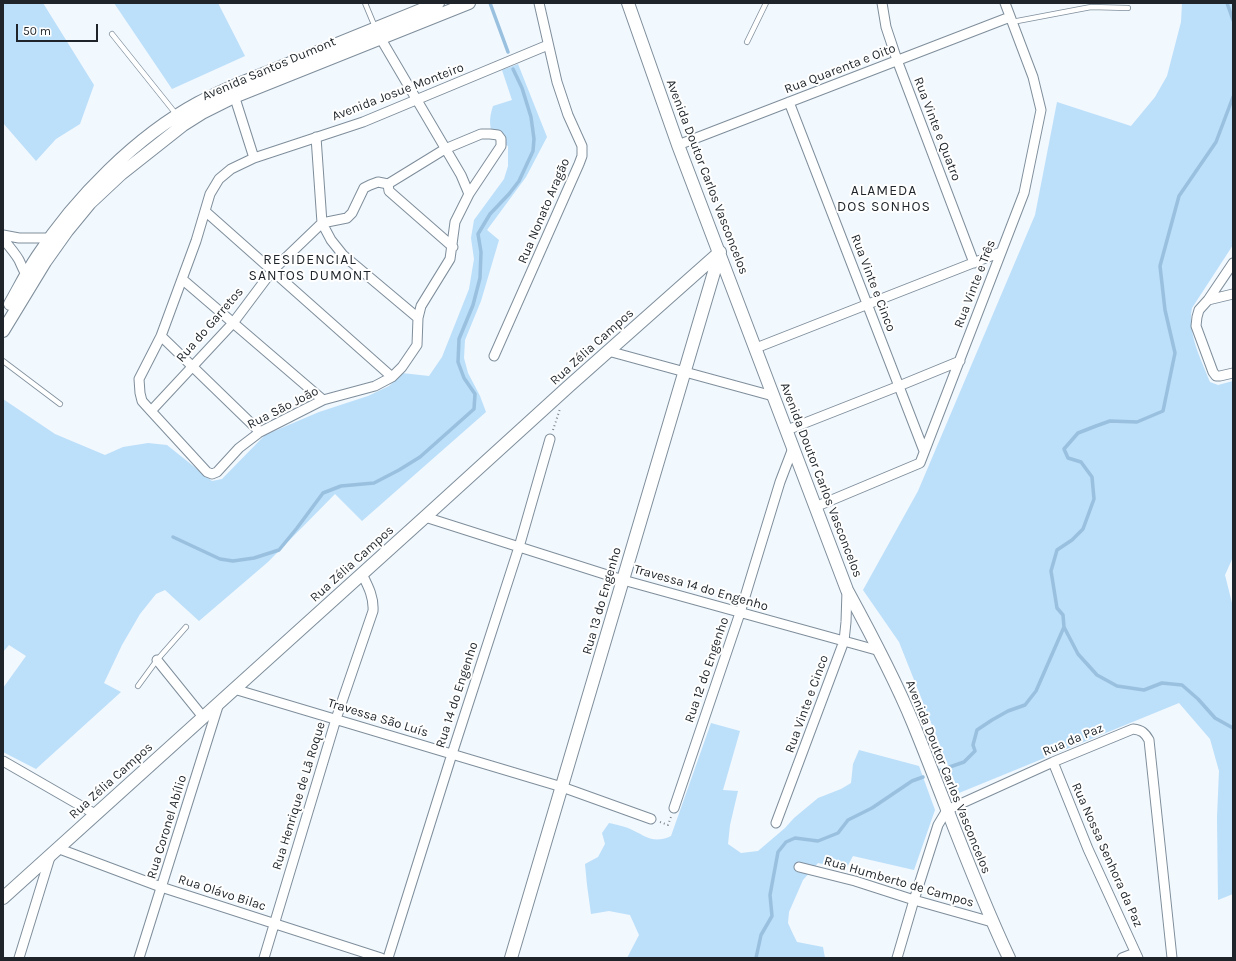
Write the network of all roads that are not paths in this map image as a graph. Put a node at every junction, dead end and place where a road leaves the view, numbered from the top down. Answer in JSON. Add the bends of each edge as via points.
{"nodes":[{"id":1,"x":364,"y":3,"type":"edge"},
{"id":2,"x":438,"y":3,"type":"edge"},
{"id":3,"x":469,"y":3,"type":"edge"},
{"id":4,"x":539,"y":3,"type":"edge"},
{"id":5,"x":628,"y":3,"type":"edge"},
{"id":6,"x":766,"y":3,"type":"edge"},
{"id":7,"x":882,"y":3,"type":"edge"},
{"id":8,"x":1005,"y":3,"type":"edge"},
{"id":9,"x":456,"y":6,"type":"edge"},
{"id":10,"x":1128,"y":8,"type":"dead end"},
{"id":11,"x":1011,"y":20,"type":"junction"},
{"id":12,"x":378,"y":33,"type":"junction"},
{"id":13,"x":112,"y":34,"type":"dead end"},
{"id":14,"x":747,"y":42,"type":"dead end"},
{"id":15,"x":548,"y":45,"type":"junction"},
{"id":16,"x":897,"y":60,"type":"junction"},
{"id":17,"x":233,"y":92,"type":"junction"},
{"id":18,"x":416,"y":100,"type":"junction"},
{"id":19,"x":790,"y":102,"type":"junction"},
{"id":20,"x":177,"y":116,"type":"junction"},
{"id":21,"x":316,"y":136,"type":"junction"},
{"id":22,"x":678,"y":145,"type":"junction"},
{"id":23,"x":445,"y":149,"type":"junction"},
{"id":24,"x":254,"y":158,"type":"junction"},
{"id":25,"x":388,"y":184,"type":"junction"},
{"id":26,"x":469,"y":194,"type":"junction"},
{"id":27,"x":205,"y":211,"type":"junction"},
{"id":28,"x":322,"y":223,"type":"junction"},
{"id":29,"x":3,"y":235,"type":"edge"},
{"id":30,"x":3,"y":239,"type":"edge"},
{"id":31,"x":54,"y":240,"type":"junction"},
{"id":32,"x":452,"y":247,"type":"junction"},
{"id":33,"x":720,"y":252,"type":"junction"},
{"id":34,"x":1001,"y":252,"type":"junction"},
{"id":35,"x":1233,"y":263,"type":"edge"},
{"id":36,"x":974,"y":264,"type":"junction"},
{"id":37,"x":272,"y":270,"type":"junction"},
{"id":38,"x":30,"y":278,"type":"junction"},
{"id":39,"x":182,"y":279,"type":"junction"},
{"id":40,"x":1233,"y":294,"type":"edge"},
{"id":41,"x":1208,"y":300,"type":"junction"},
{"id":42,"x":868,"y":305,"type":"junction"},
{"id":43,"x":3,"y":316,"type":"edge"},
{"id":44,"x":418,"y":318,"type":"junction"},
{"id":45,"x":233,"y":323,"type":"junction"},
{"id":46,"x":3,"y":331,"type":"edge"},
{"id":47,"x":162,"y":336,"type":"junction"},
{"id":48,"x":756,"y":348,"type":"junction"},
{"id":49,"x":608,"y":351,"type":"junction"},
{"id":50,"x":494,"y":356,"type":"dead end"},
{"id":51,"x":3,"y":361,"type":"edge"},
{"id":52,"x":960,"y":361,"type":"junction"},
{"id":53,"x":193,"y":366,"type":"junction"},
{"id":54,"x":684,"y":373,"type":"junction"},
{"id":55,"x":1233,"y":373,"type":"edge"},
{"id":56,"x":392,"y":377,"type":"junction"},
{"id":57,"x":899,"y":386,"type":"junction"},
{"id":58,"x":773,"y":396,"type":"junction"},
{"id":59,"x":324,"y":400,"type":"junction"},
{"id":60,"x":60,"y":404,"type":"dead end"},
{"id":61,"x":151,"y":411,"type":"junction"},
{"id":62,"x":786,"y":430,"type":"junction"},
{"id":63,"x":260,"y":432,"type":"junction"},
{"id":64,"x":550,"y":439,"type":"road end"},
{"id":65,"x":793,"y":448,"type":"junction"},
{"id":66,"x":924,"y":451,"type":"junction"},
{"id":67,"x":815,"y":507,"type":"junction"},
{"id":68,"x":425,"y":517,"type":"junction"},
{"id":69,"x":519,"y":547,"type":"junction"},
{"id":70,"x":362,"y":574,"type":"junction"},
{"id":71,"x":623,"y":580,"type":"junction"},
{"id":72,"x":848,"y":590,"type":"junction"},
{"id":73,"x":740,"y":613,"type":"junction"},
{"id":74,"x":186,"y":627,"type":"dead end"},
{"id":75,"x":844,"y":640,"type":"junction"},
{"id":76,"x":880,"y":651,"type":"junction"},
{"id":77,"x":157,"y":660,"type":"junction"},
{"id":78,"x":138,"y":686,"type":"dead end"},
{"id":79,"x":234,"y":689,"type":"junction"},
{"id":80,"x":219,"y":703,"type":"junction"},
{"id":81,"x":203,"y":717,"type":"junction"},
{"id":82,"x":336,"y":719,"type":"junction"},
{"id":83,"x":452,"y":754,"type":"junction"},
{"id":84,"x":3,"y":761,"type":"edge"},
{"id":85,"x":1053,"y":762,"type":"junction"},
{"id":86,"x":562,"y":787,"type":"junction"},
{"id":87,"x":674,"y":808,"type":"road end"},
{"id":88,"x":947,"y":810,"type":"junction"},
{"id":89,"x":95,"y":814,"type":"junction"},
{"id":90,"x":651,"y":819,"type":"road end"},
{"id":91,"x":776,"y":823,"type":"dead end"},
{"id":92,"x":54,"y":851,"type":"junction"},
{"id":93,"x":798,"y":867,"type":"dead end"},
{"id":94,"x":161,"y":888,"type":"junction"},
{"id":95,"x":3,"y":898,"type":"edge"},
{"id":96,"x":914,"y":900,"type":"junction"},
{"id":97,"x":992,"y":922,"type":"junction"},
{"id":98,"x":274,"y":924,"type":"junction"},
{"id":99,"x":1137,"y":955,"type":"edge"},
{"id":100,"x":19,"y":958,"type":"edge"},
{"id":101,"x":139,"y":958,"type":"edge"},
{"id":102,"x":264,"y":958,"type":"edge"},
{"id":103,"x":381,"y":958,"type":"edge"},
{"id":104,"x":388,"y":958,"type":"edge"},
{"id":105,"x":511,"y":958,"type":"edge"},
{"id":106,"x":897,"y":958,"type":"edge"},
{"id":107,"x":1009,"y":958,"type":"edge"},
{"id":108,"x":1122,"y":958,"type":"edge"},
{"id":109,"x":1172,"y":958,"type":"edge"}],
"edges":[{"from":1,"to":12,"type":"lane"},
{"from":2,"to":12,"type":"main road","name":"Avenida Santos Dumont"},
{"from":3,"to":9,"type":"main road","name":"Avenida Santos Dumont"},
{"from":4,"to":15,"type":"street","name":"Rua Nonato Aragão"},
{"from":5,"to":22,"type":"main road","name":"Avenida Doutor Carlos Vasconcelos"},
{"from":6,"to":14,"type":"lane"},
{"from":7,"to":16,"type":"street","name":"Rua Vinte e Quatro","via":[[886,27]]},
{"from":8,"to":11,"type":"street","name":"Rua Vinte e Três"},
{"from":9,"to":12,"type":"main road","name":"Avenida Santos Dumont"},
{"from":10,"to":11,"type":"lane","via":[[1091,7]]},
{"from":11,"to":16,"type":"street","name":"Rua Quarenta e Oito"},
{"from":11,"to":34,"type":"street","name":"Rua Vinte e Três","via":[[1033,77],[1041,110],[1024,193]]},
{"from":12,"to":17,"type":"main road","name":"Avenida Santos Dumont"},
{"from":12,"to":18,"type":"street"},
{"from":13,"to":20,"type":"lane"},
{"from":15,"to":18,"type":"street","name":"Avenida Josue Monteiro"},
{"from":15,"to":50,"type":"street","name":"Rua Nonato Aragão","via":[[557,82],[582,146],[582,156]]},
{"from":16,"to":19,"type":"street","name":"Rua Quarenta e Oito"},
{"from":16,"to":36,"type":"street","name":"Rua Vinte e Quatro"},
{"from":17,"to":20,"type":"main road","name":"Avenida Santos Dumont","via":[[198,103]]},
{"from":17,"to":24,"type":"street"},
{"from":17,"to":31,"type":"main road","name":"Avenida Santos Dumont","via":[[183,125],[139,159]]},
{"from":18,"to":21,"type":"street","name":"Avenida Josue Monteiro","via":[[363,122]]},
{"from":18,"to":23,"type":"street"},
{"from":19,"to":22,"type":"street","name":"Rua Quarenta e Oito"},
{"from":19,"to":42,"type":"street","name":"Rua Vinte e Cinco"},
{"from":20,"to":31,"type":"main road","name":"Avenida Santos Dumont","via":[[139,143],[85,195]]},
{"from":21,"to":24,"type":"street","name":"Avenida Josue Monteiro"},
{"from":21,"to":28,"type":"street"},
{"from":22,"to":33,"type":"main road","name":"Avenida Doutor Carlos Vasconcelos"},
{"from":23,"to":25,"type":"street"},
{"from":23,"to":26,"type":"street"},
{"from":23,"to":26,"type":"street","name":"Rua São João","via":[[481,134],[499,137],[501,146]]},
{"from":24,"to":27,"type":"street","name":"Rua São João","via":[[219,179],[210,194]]},
{"from":25,"to":28,"type":"street","via":[[378,182],[364,188],[347,218]]},
{"from":25,"to":32,"type":"street","via":[[389,191]]},
{"from":26,"to":32,"type":"street","name":"Rua São João","via":[[455,222]]},
{"from":27,"to":37,"type":"street"},
{"from":27,"to":39,"type":"street","name":"Rua São João"},
{"from":28,"to":37,"type":"street","name":"Rua do Garretos"},
{"from":28,"to":44,"type":"street","via":[[343,256]]},
{"from":29,"to":31,"type":"street"},
{"from":30,"to":38,"type":"street"},
{"from":31,"to":38,"type":"main road","name":"Avenida Santos Dumont","via":[[37,257]]},
{"from":32,"to":44,"type":"street","name":"Rua São João","via":[[450,259],[421,306]]},
{"from":33,"to":48,"type":"main road","name":"Avenida Doutor Carlos Vasconcelos"},
{"from":33,"to":49,"type":"main road","name":"Rua Zélia Campos"},
{"from":33,"to":54,"type":"main road","name":"Rua 13 do Engenho"},
{"from":34,"to":36,"type":"street"},
{"from":34,"to":52,"type":"street","name":"Rua Vinte e Três"},
{"from":35,"to":41,"type":"street"},
{"from":36,"to":42,"type":"street"},
{"from":37,"to":45,"type":"street","name":"Rua do Garretos"},
{"from":37,"to":56,"type":"street"},
{"from":38,"to":43,"type":"main road","name":"Avenida Santos Dumont"},
{"from":38,"to":46,"type":"main road","name":"Avenida Santos Dumont"},
{"from":39,"to":45,"type":"street"},
{"from":39,"to":47,"type":"street","name":"Rua São João"},
{"from":40,"to":41,"type":"street"},
{"from":41,"to":55,"type":"street","via":[[1199,310],[1196,326],[1216,376]]},
{"from":42,"to":48,"type":"street"},
{"from":42,"to":57,"type":"street","name":"Rua Vinte e Cinco"},
{"from":44,"to":56,"type":"street","name":"Rua São João","via":[[417,345]]},
{"from":45,"to":53,"type":"street","name":"Rua do Garretos"},
{"from":45,"to":59,"type":"street"},
{"from":47,"to":53,"type":"street"},
{"from":47,"to":61,"type":"street","name":"Rua São João","via":[[139,379],[142,401]]},
{"from":48,"to":58,"type":"main road","name":"Avenida Doutor Carlos Vasconcelos"},
{"from":49,"to":54,"type":"street"},
{"from":49,"to":68,"type":"main road","name":"Rua Zélia Campos"},
{"from":51,"to":60,"type":"lane"},
{"from":52,"to":57,"type":"street"},
{"from":52,"to":66,"type":"street","name":"Rua Vinte e Três"},
{"from":53,"to":61,"type":"street","name":"Rua do Garretos"},
{"from":53,"to":63,"type":"street"},
{"from":54,"to":58,"type":"street"},
{"from":54,"to":71,"type":"main road","name":"Rua 13 do Engenho"},
{"from":56,"to":59,"type":"street","name":"Rua São João","via":[[375,386]]},
{"from":57,"to":62,"type":"street"},
{"from":57,"to":66,"type":"street","name":"Rua Vinte e Cinco"},
{"from":58,"to":62,"type":"main road","name":"Avenida Doutor Carlos Vasconcelos"},
{"from":59,"to":63,"type":"street","name":"Rua São João"},
{"from":61,"to":63,"type":"street","name":"Rua São João","via":[[207,472],[212,474]]},
{"from":62,"to":65,"type":"main road","name":"Avenida Doutor Carlos Vasconcelos"},
{"from":64,"to":69,"type":"street","name":"Rua 14 do Engenho"},
{"from":65,"to":67,"type":"main road","name":"Avenida Doutor Carlos Vasconcelos"},
{"from":65,"to":73,"type":"street","name":"Rua 12 do Engenho"},
{"from":66,"to":67,"type":"street","name":"Rua Vinte e Três","via":[[920,462]]},
{"from":67,"to":72,"type":"main road","name":"Avenida Doutor Carlos Vasconcelos"},
{"from":68,"to":69,"type":"street","name":"Travessa 14 do Engenho"},
{"from":68,"to":70,"type":"main road","name":"Rua Zélia Campos"},
{"from":69,"to":71,"type":"street","name":"Travessa 14 do Engenho"},
{"from":69,"to":83,"type":"street","name":"Rua 14 do Engenho"},
{"from":70,"to":79,"type":"main road","name":"Rua Zélia Campos"},
{"from":70,"to":82,"type":"street","name":"Rua Henrique de Lã Roque","via":[[374,603],[373,611]]},
{"from":71,"to":73,"type":"street","name":"Travessa 14 do Engenho"},
{"from":71,"to":86,"type":"main road","name":"Rua 13 do Engenho"},
{"from":72,"to":75,"type":"street","name":"Rua Vinte e Cinco"},
{"from":72,"to":76,"type":"main road","name":"Avenida Doutor Carlos Vasconcelos"},
{"from":73,"to":75,"type":"street","name":"Travessa 14 do Engenho"},
{"from":73,"to":87,"type":"street","name":"Rua 12 do Engenho"},
{"from":74,"to":77,"type":"lane"},
{"from":75,"to":76,"type":"street","name":"Travessa 14 do Engenho"},
{"from":75,"to":91,"type":"street","name":"Rua Vinte e Cinco"},
{"from":76,"to":88,"type":"main road","name":"Avenida Doutor Carlos Vasconcelos"},
{"from":77,"to":78,"type":"lane"},
{"from":77,"to":81,"type":"street"},
{"from":79,"to":80,"type":"main road","name":"Rua Zélia Campos"},
{"from":79,"to":82,"type":"street","name":"Travessa São Luís"},
{"from":80,"to":81,"type":"main road","name":"Rua Zélia Campos"},
{"from":80,"to":94,"type":"street","name":"Rua Coronel Abílio"},
{"from":81,"to":89,"type":"main road","name":"Rua Zélia Campos"},
{"from":82,"to":83,"type":"street","name":"Travessa São Luís"},
{"from":82,"to":98,"type":"street","name":"Rua Henrique de Lã Roque"},
{"from":83,"to":86,"type":"street","name":"Travessa São Luís"},
{"from":83,"to":104,"type":"street","name":"Rua 14 do Engenho"},
{"from":84,"to":89,"type":"street"},
{"from":85,"to":88,"type":"street","name":"Rua da Paz"},
{"from":85,"to":99,"type":"street","name":"Rua Nossa Senhora da Paz","via":[[1088,849]]},
{"from":85,"to":109,"type":"street","name":"Rua da Paz","via":[[1133,729],[1145,733],[1149,740]]},
{"from":86,"to":90,"type":"street","name":"Travessa São Luís"},
{"from":86,"to":105,"type":"main road","name":"Rua 13 do Engenho"},
{"from":88,"to":96,"type":"street","via":[[938,825]]},
{"from":88,"to":97,"type":"main road","name":"Avenida Doutor Carlos Vasconcelos"},
{"from":89,"to":92,"type":"main road","name":"Rua Zélia Campos"},
{"from":92,"to":94,"type":"street","name":"Rua Olávo Bilac"},
{"from":92,"to":95,"type":"main road","name":"Rua Zélia Campos"},
{"from":92,"to":100,"type":"street"},
{"from":93,"to":96,"type":"street","name":"Rua Humberto de Campos","via":[[855,881]]},
{"from":94,"to":98,"type":"street","name":"Rua Olávo Bilac"},
{"from":94,"to":101,"type":"street","name":"Rua Coronel Abílio"},
{"from":96,"to":97,"type":"street","name":"Rua Humberto de Campos"},
{"from":96,"to":106,"type":"street"},
{"from":97,"to":107,"type":"main road","name":"Avenida Doutor Carlos Vasconcelos"},
{"from":98,"to":102,"type":"street","name":"Rua Henrique de Lã Roque"},
{"from":98,"to":103,"type":"street","name":"Rua Olávo Bilac"},
{"from":99,"to":108,"type":"street"}]}
